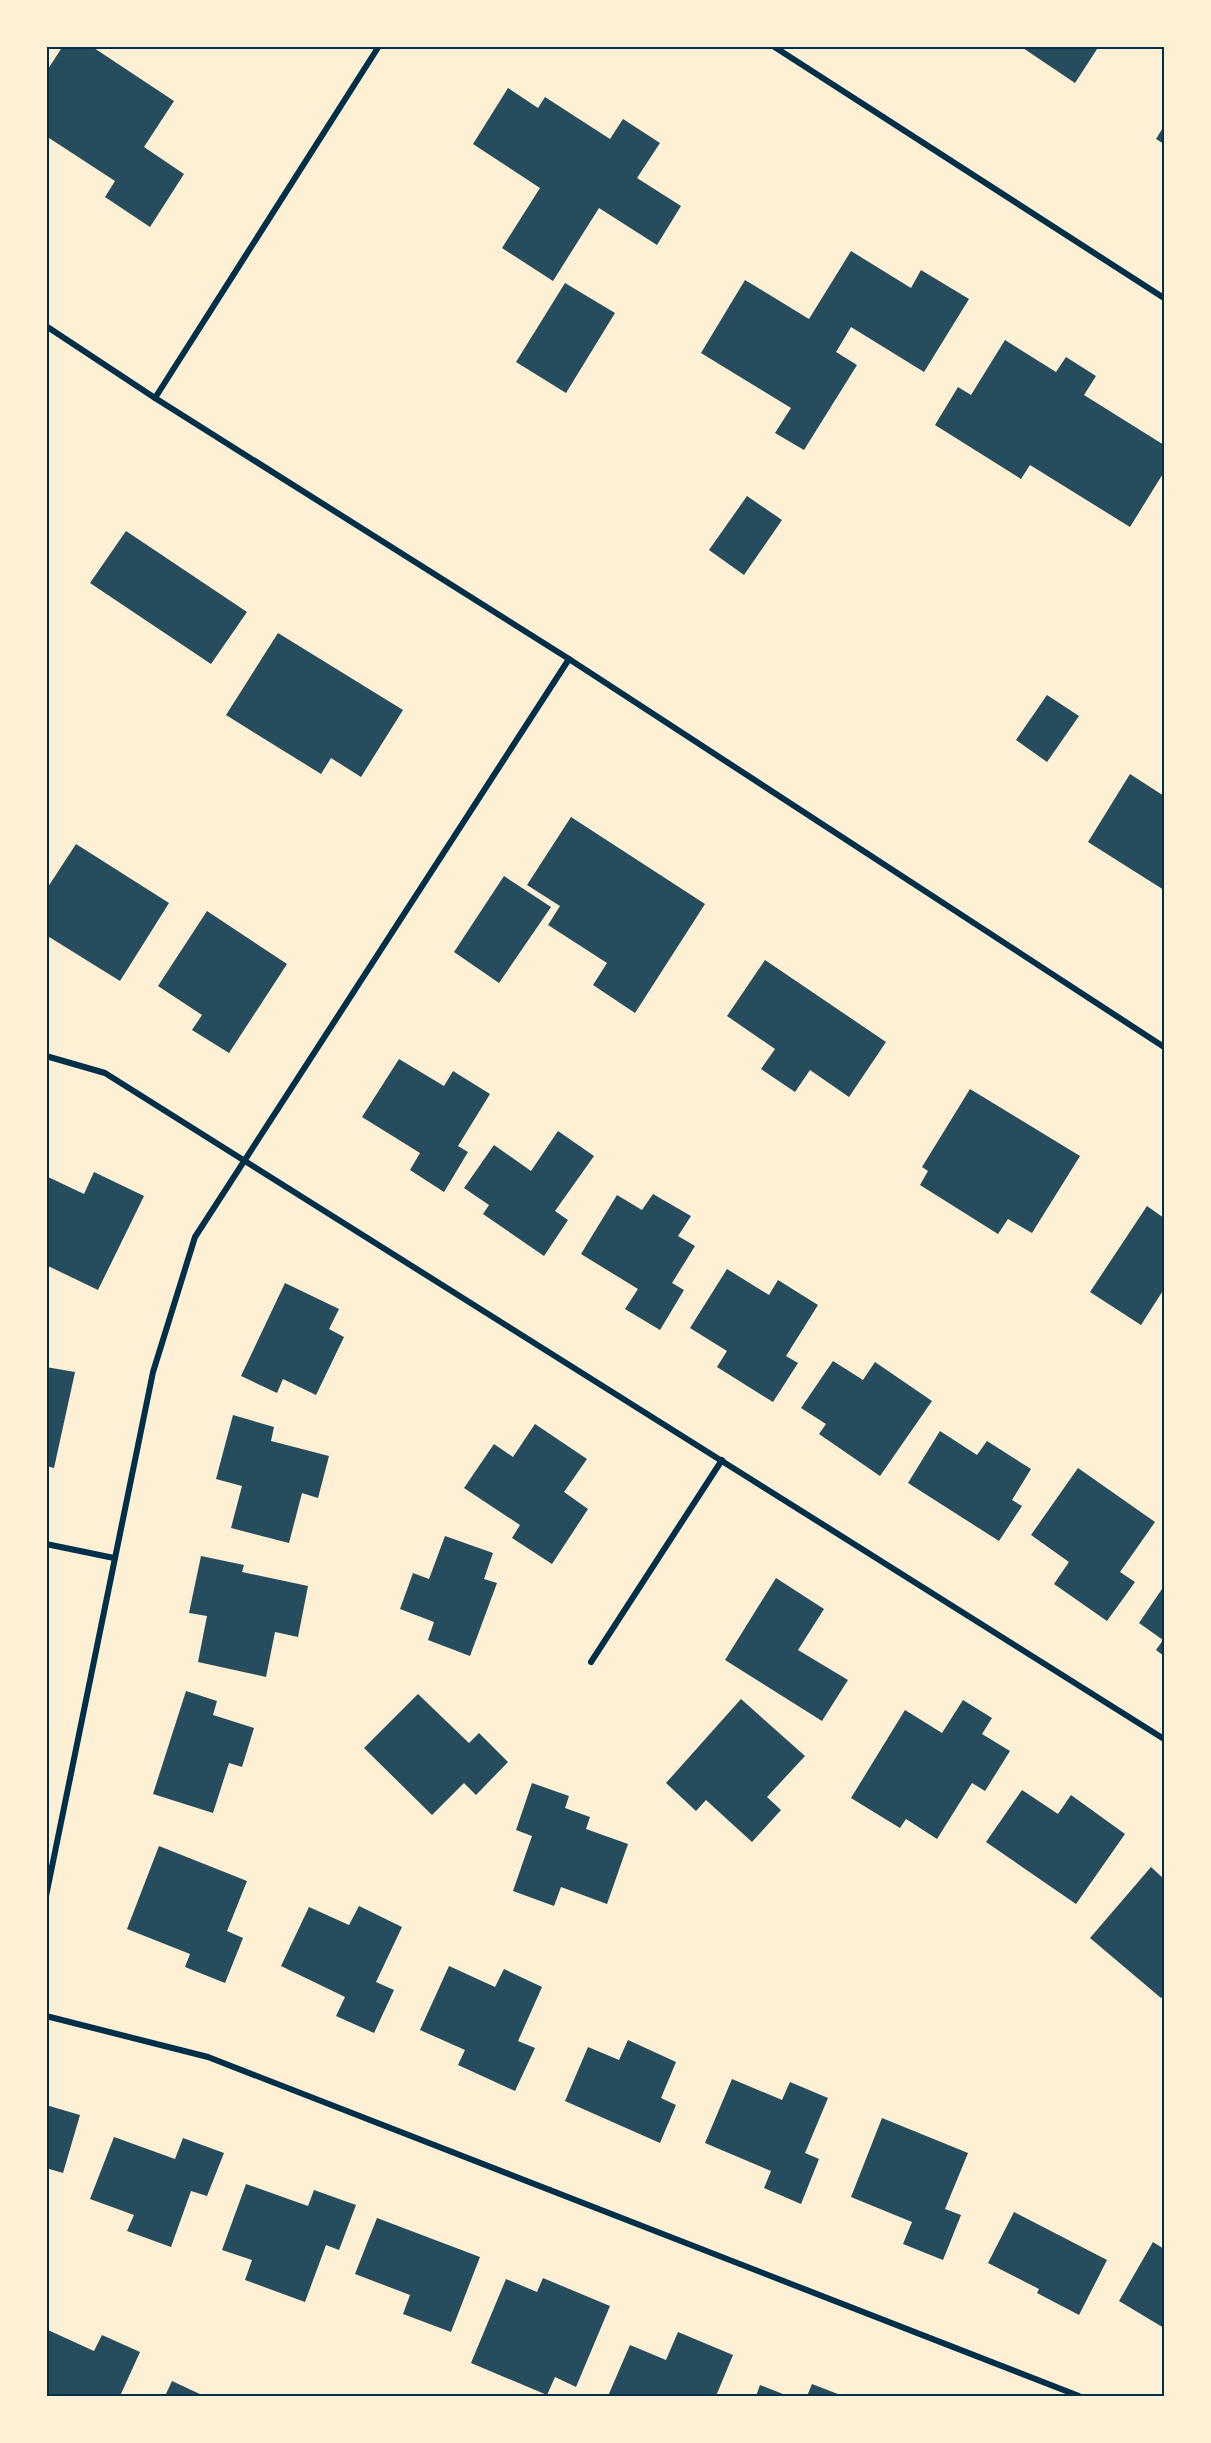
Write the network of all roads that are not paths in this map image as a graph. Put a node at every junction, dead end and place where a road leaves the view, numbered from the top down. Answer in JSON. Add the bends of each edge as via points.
{"nodes":[{"id":1,"x":379,"y":46,"type":"edge"},
{"id":2,"x":773,"y":46,"type":"edge"},
{"id":3,"x":1164,"y":298,"type":"edge"},
{"id":4,"x":46,"y":326,"type":"edge"},
{"id":5,"x":155,"y":398,"type":"junction"},
{"id":6,"x":569,"y":659,"type":"junction"},
{"id":7,"x":1164,"y":1047,"type":"edge"},
{"id":8,"x":46,"y":1056,"type":"edge"},
{"id":9,"x":246,"y":1160,"type":"junction"},
{"id":10,"x":722,"y":1460,"type":"junction"},
{"id":11,"x":46,"y":1544,"type":"edge"},
{"id":12,"x":114,"y":1558,"type":"junction"},
{"id":13,"x":591,"y":1662,"type":"dead end"},
{"id":14,"x":1164,"y":1739,"type":"edge"},
{"id":15,"x":46,"y":1896,"type":"edge"},
{"id":16,"x":46,"y":2016,"type":"edge"},
{"id":17,"x":1079,"y":2397,"type":"edge"}],
"edges":[{"from":1,"to":5,"type":"street"},
{"from":2,"to":3,"type":"street"},
{"from":4,"to":5,"type":"street"},
{"from":5,"to":6,"type":"street"},
{"from":6,"to":7,"type":"street"},
{"from":6,"to":9,"type":"street"},
{"from":8,"to":9,"type":"street","via":[[105,1073]]},
{"from":9,"to":10,"type":"street"},
{"from":9,"to":12,"type":"street","via":[[195,1237],[153,1372]]},
{"from":10,"to":13,"type":"street"},
{"from":10,"to":14,"type":"street"},
{"from":11,"to":12,"type":"street"},
{"from":12,"to":15,"type":"street"},
{"from":16,"to":17,"type":"street","via":[[208,2057]]}]}
